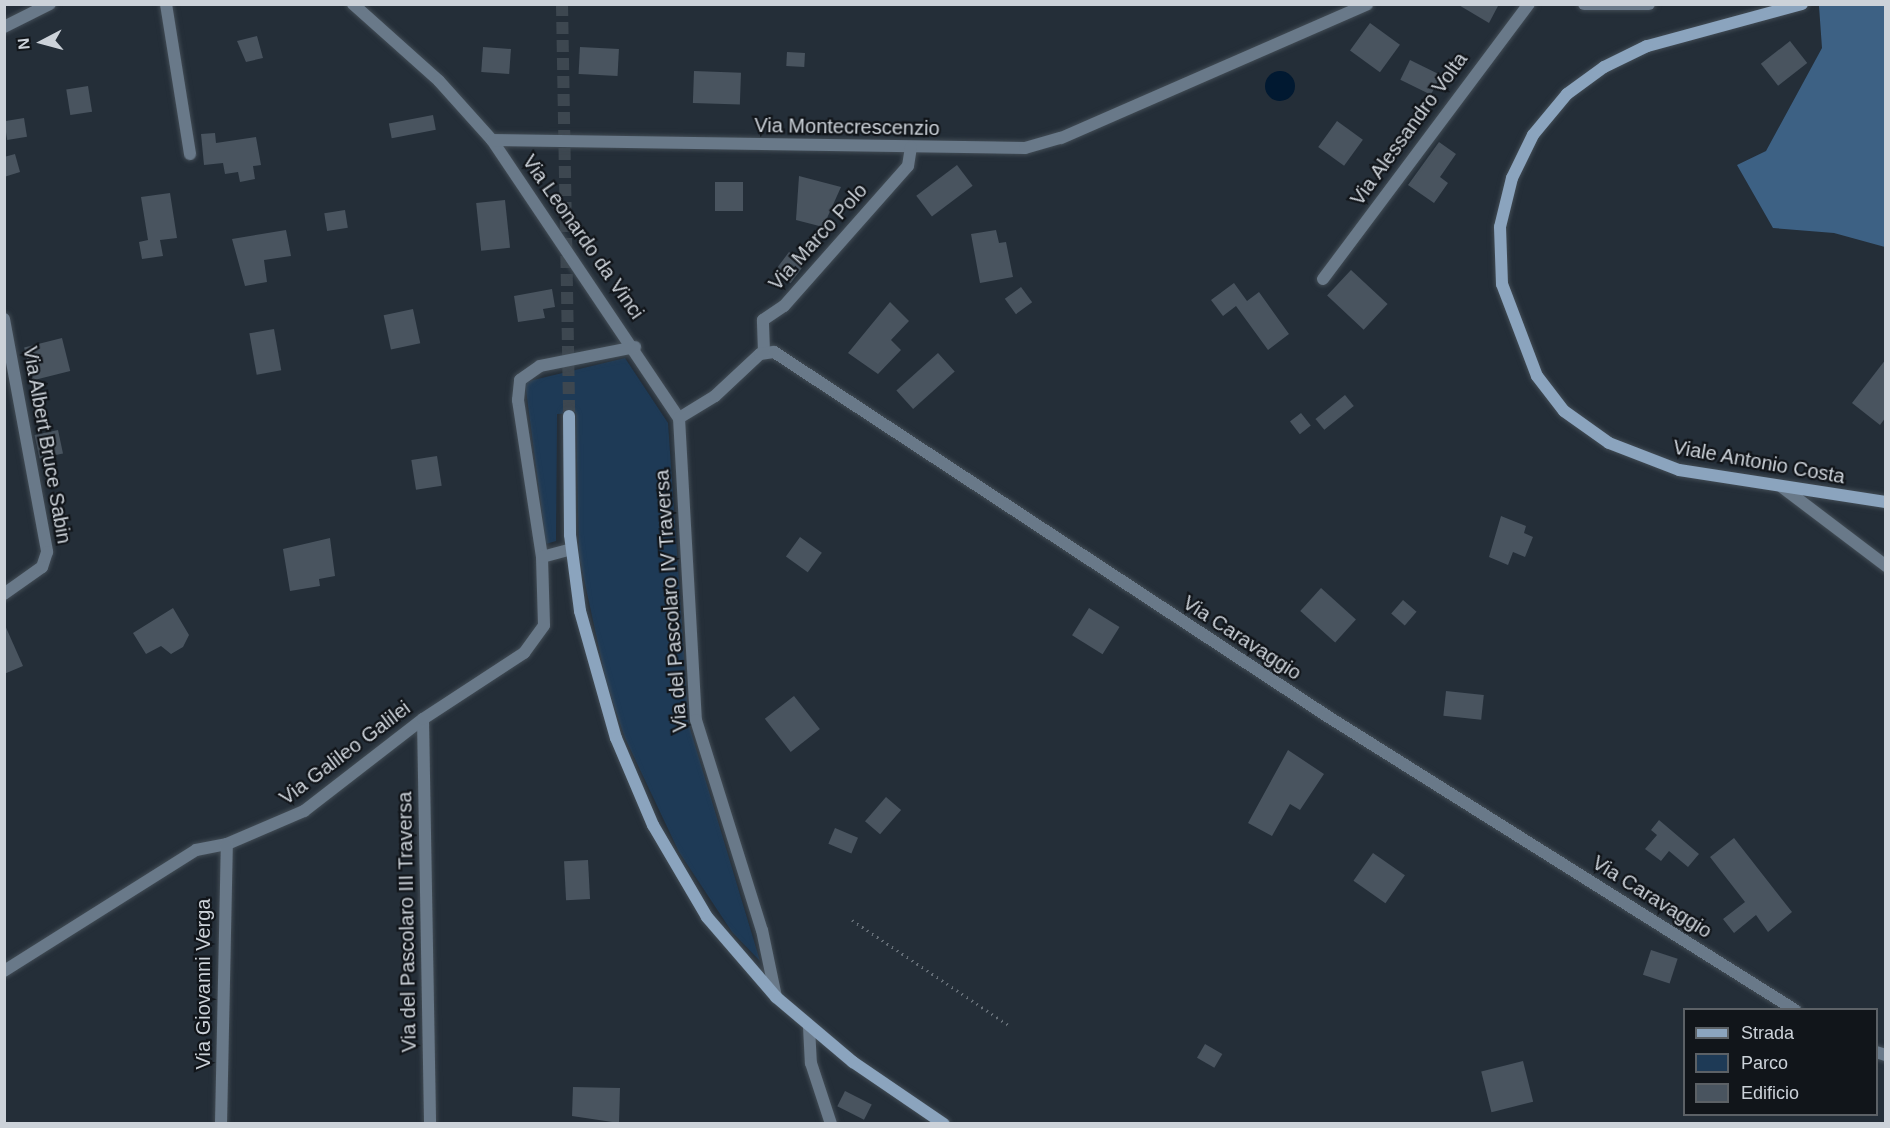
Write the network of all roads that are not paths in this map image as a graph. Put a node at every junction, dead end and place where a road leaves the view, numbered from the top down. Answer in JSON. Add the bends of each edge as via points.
{"nodes":[{"id":1,"x":50,"y":4,"type":"edge"},
{"id":2,"x":166,"y":4,"type":"edge"},
{"id":3,"x":353,"y":4,"type":"edge"},
{"id":4,"x":1367,"y":4,"type":"edge"},
{"id":5,"x":1529,"y":4,"type":"edge"},
{"id":6,"x":1584,"y":4,"type":"edge"},
{"id":7,"x":1649,"y":4,"type":"edge"},
{"id":8,"x":1802,"y":4,"type":"edge"},
{"id":9,"x":4,"y":27,"type":"edge"},
{"id":10,"x":492,"y":140,"type":"junction"},
{"id":11,"x":911,"y":147,"type":"junction"},
{"id":12,"x":190,"y":154,"type":"dead end"},
{"id":13,"x":1323,"y":279,"type":"dead end"},
{"id":14,"x":4,"y":319,"type":"edge"},
{"id":15,"x":634,"y":347,"type":"junction"},
{"id":16,"x":764,"y":352,"type":"junction"},
{"id":17,"x":568,"y":416,"type":"tunnel mouth"},
{"id":18,"x":679,"y":418,"type":"junction"},
{"id":19,"x":1782,"y":487,"type":"junction"},
{"id":20,"x":1886,"y":502,"type":"edge"},
{"id":21,"x":571,"y":549,"type":"junction"},
{"id":22,"x":542,"y":557,"type":"junction"},
{"id":23,"x":1886,"y":566,"type":"edge"},
{"id":24,"x":4,"y":594,"type":"edge"},
{"id":25,"x":423,"y":719,"type":"junction"},
{"id":26,"x":227,"y":844,"type":"junction"},
{"id":27,"x":4,"y":971,"type":"edge"},
{"id":28,"x":776,"y":997,"type":"junction"},
{"id":29,"x":1792,"y":1008,"type":"edge"},
{"id":30,"x":809,"y":1027,"type":"junction"},
{"id":31,"x":221,"y":1124,"type":"edge"},
{"id":32,"x":430,"y":1124,"type":"edge"},
{"id":33,"x":831,"y":1124,"type":"edge"},
{"id":34,"x":944,"y":1124,"type":"edge"}],
"edges":[{"from":1,"to":9,"type":"street"},
{"from":2,"to":12,"type":"street"},
{"from":3,"to":10,"type":"street","via":[[448,90]]},
{"from":4,"to":11,"type":"street","name":"Via Montecrescenzio","via":[[1045,144],[1017,149]]},
{"from":5,"to":13,"type":"street","name":"Via Alessandro Volta"},
{"from":6,"to":7,"type":"street"},
{"from":8,"to":19,"type":"main road","name":"Viale Antonio Costa","via":[[1647,46],[1576,86],[1546,117],[1520,158],[1504,208],[1499,249],[1502,284],[1521,346],[1544,386],[1573,418],[1657,464]]},
{"from":10,"to":11,"type":"street","name":"Via Montecrescenzio"},
{"from":10,"to":15,"type":"street","name":"Via Leonardo da Vinci"},
{"from":11,"to":16,"type":"street","name":"Via Marco Polo","via":[[908,166],[784,306],[763,320]]},
{"from":14,"to":24,"type":"street","name":"Via Albert Bruce Sabin","via":[[47,552],[39,571]]},
{"from":15,"to":18,"type":"street","name":"Via del Pascolaro IV Traversa"},
{"from":15,"to":22,"type":"street","name":"Via Leonardo da Vinci","via":[[550,363],[520,380],[518,400]]},
{"from":16,"to":18,"type":"street","via":[[715,396]]},
{"from":16,"to":29,"type":"street","name":"Via Caravaggio","via":[[774,352],[1327,717]]},
{"from":17,"to":21,"type":"main road"},
{"from":18,"to":28,"type":"street","name":"Via del Pascolaro IV Traversa","via":[[696,720],[762,930]]},
{"from":19,"to":20,"type":"main road","name":"Viale Antonio Costa"},
{"from":19,"to":23,"type":"street"},
{"from":21,"to":22,"type":"street"},
{"from":21,"to":28,"type":"main road","via":[[592,664],[642,802],[707,916]]},
{"from":22,"to":25,"type":"street","name":"Via Galileo Galilei","via":[[545,614],[536,641]]},
{"from":25,"to":26,"type":"street","name":"Via Galileo Galilei","via":[[313,805]]},
{"from":25,"to":32,"type":"street","name":"Via del Pascolaro III Traversa"},
{"from":26,"to":27,"type":"street","name":"Via Galileo Galilei","via":[[196,850]]},
{"from":26,"to":31,"type":"street","name":"Via Giovanni Verga"},
{"from":28,"to":30,"type":"main road"},
{"from":30,"to":33,"type":"street","via":[[809,1054]]},
{"from":30,"to":34,"type":"main road"}]}
